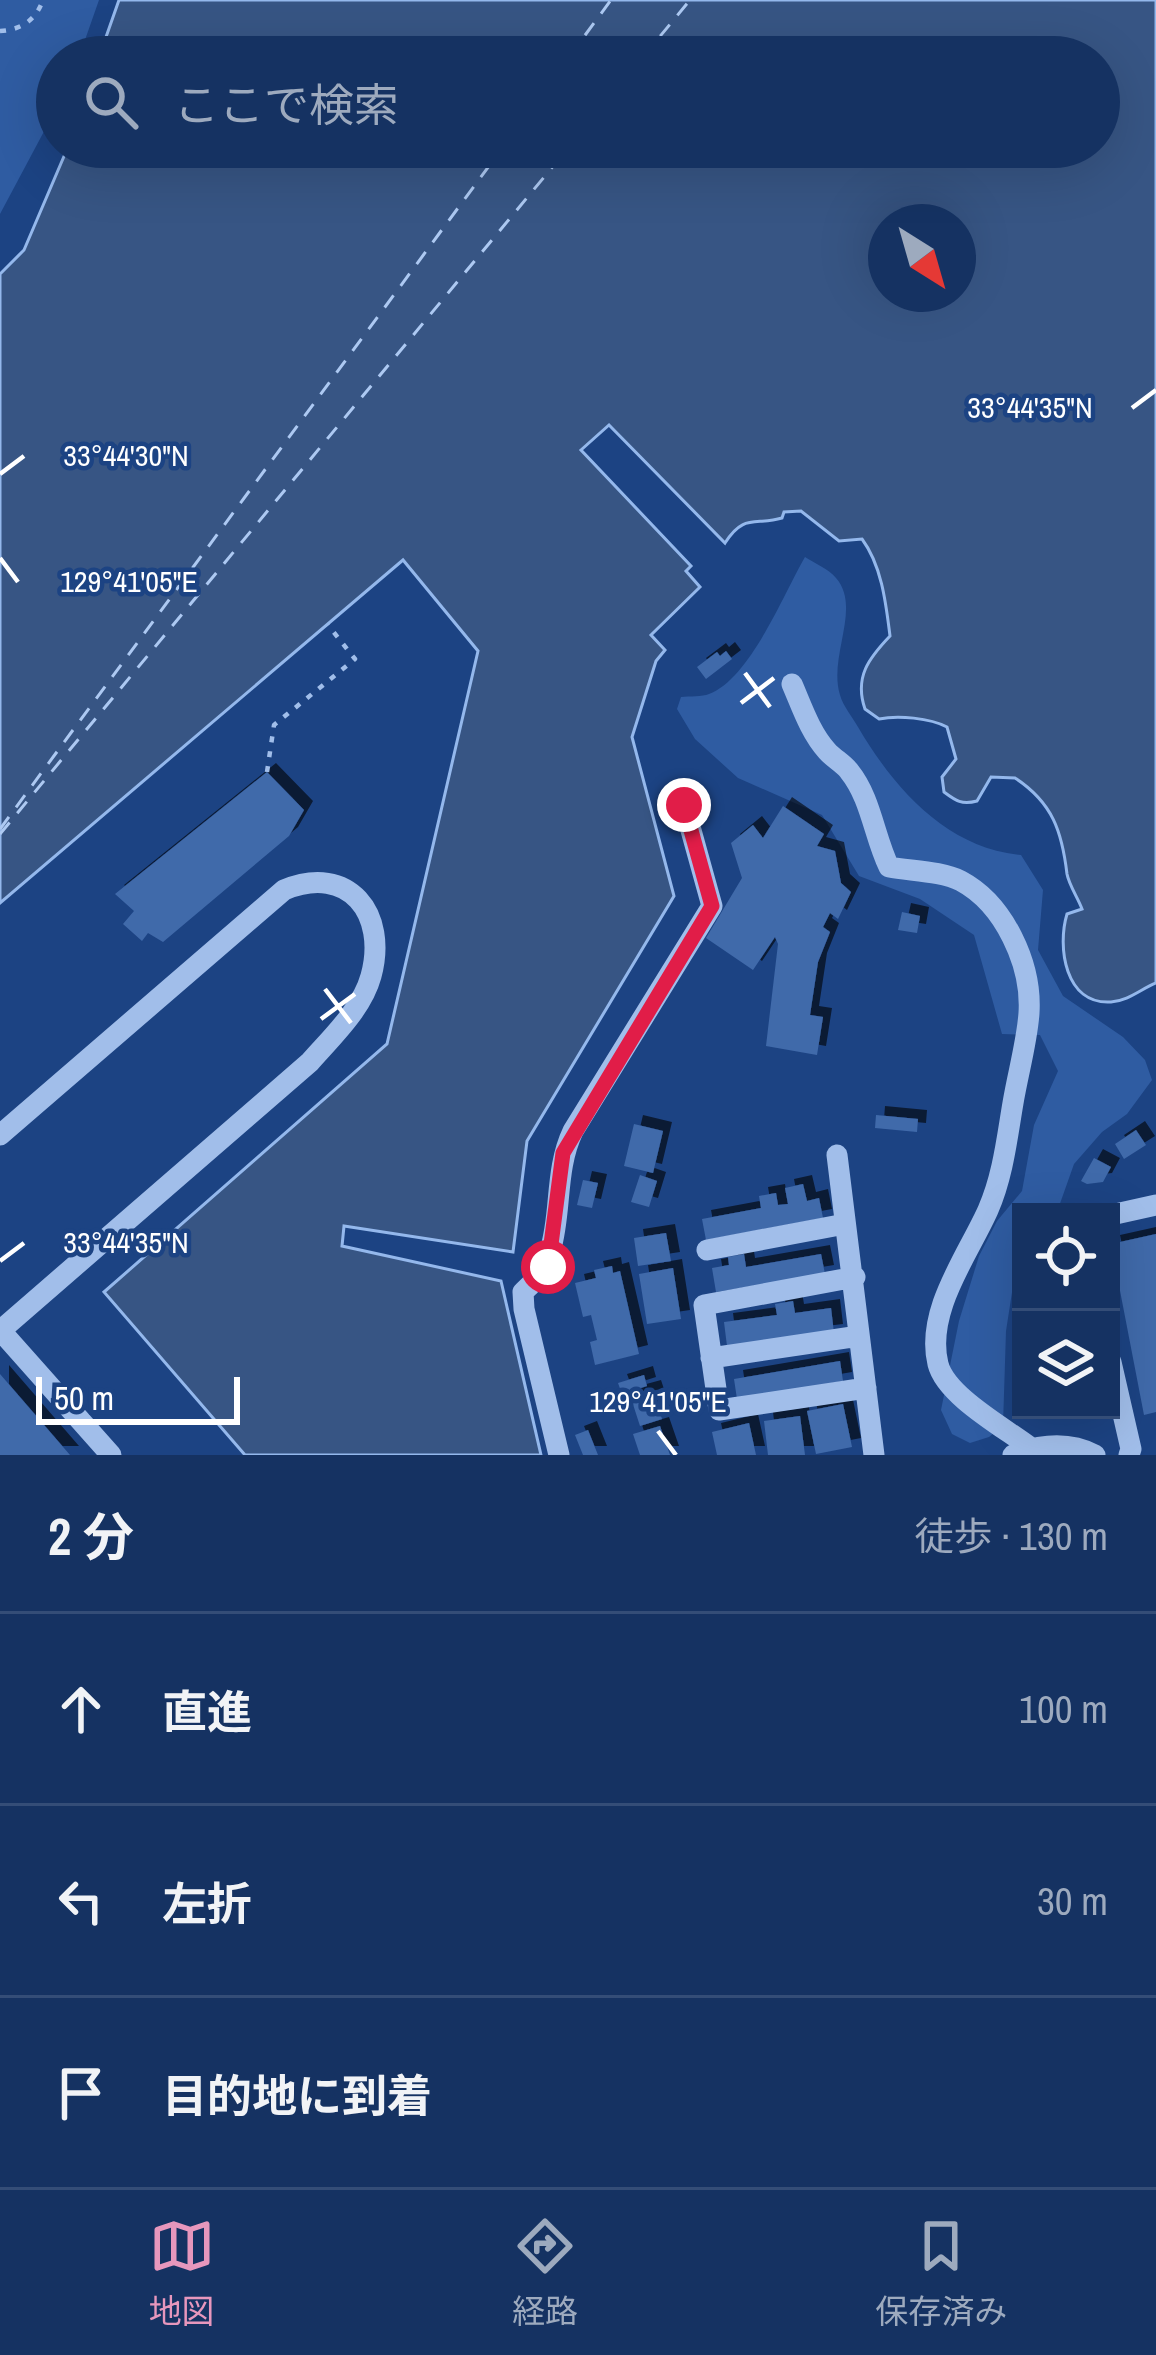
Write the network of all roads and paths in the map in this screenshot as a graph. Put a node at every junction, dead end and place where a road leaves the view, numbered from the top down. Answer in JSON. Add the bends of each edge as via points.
{"nodes":[{"id":1,"x":43,"y":0,"type":"edge"},
{"id":2,"x":0,"y":31,"type":"edge"},
{"id":3,"x":328,"y":625,"type":"dead end"},
{"id":4,"x":792,"y":684,"type":"dead end"},
{"id":5,"x":267,"y":772,"type":"dead end"},
{"id":6,"x":684,"y":805,"type":"dead end"},
{"id":7,"x":0,"y":1135,"type":"edge"},
{"id":8,"x":837,"y":1155,"type":"dead end"},
{"id":9,"x":1156,"y":1204,"type":"edge"},
{"id":10,"x":1120,"y":1213,"type":"edge"},
{"id":11,"x":845,"y":1224,"type":"junction"},
{"id":12,"x":707,"y":1250,"type":"dead end"},
{"id":13,"x":855,"y":1277,"type":"junction"},
{"id":14,"x":0,"y":1330,"type":"edge"},
{"id":15,"x":859,"y":1336,"type":"junction"},
{"id":16,"x":711,"y":1358,"type":"junction"},
{"id":17,"x":866,"y":1388,"type":"junction"},
{"id":18,"x":1120,"y":1401,"type":"edge"},
{"id":19,"x":1022,"y":1452,"type":"edge"},
{"id":20,"x":111,"y":1455,"type":"edge"},
{"id":21,"x":559,"y":1455,"type":"edge"},
{"id":22,"x":874,"y":1455,"type":"edge"},
{"id":23,"x":1095,"y":1455,"type":"edge"},
{"id":24,"x":1129,"y":1455,"type":"edge"}],
"edges":[{"from":1,"to":2,"type":"path","via":[[30,21]]},
{"from":3,"to":5,"type":"path","via":[[355,659],[274,725]]},
{"from":4,"to":19,"type":"street","via":[[811,728],[850,771],[889,867],[958,879],[988,901],[1010,930],[1022,966],[1030,1010],[1003,1162],[937,1338],[938,1367]]},
{"from":6,"to":21,"type":"street","via":[[712,906],[573,1131],[548,1267],[523,1292]]},
{"from":7,"to":14,"type":"street","via":[[284,890],[304,882],[337,885],[371,914],[371,978],[343,1025]]},
{"from":8,"to":11,"type":"street"},
{"from":9,"to":10,"type":"street"},
{"from":11,"to":12,"type":"street"},
{"from":11,"to":13,"type":"street"},
{"from":13,"to":15,"type":"street"},
{"from":13,"to":16,"type":"street","via":[[704,1305]]},
{"from":14,"to":20,"type":"street"},
{"from":15,"to":16,"type":"street"},
{"from":15,"to":17,"type":"street"},
{"from":16,"to":17,"type":"street","via":[[719,1410]]},
{"from":17,"to":22,"type":"street"},
{"from":18,"to":24,"type":"street"},
{"from":19,"to":23,"type":"street","via":[[1080,1447]]}]}
